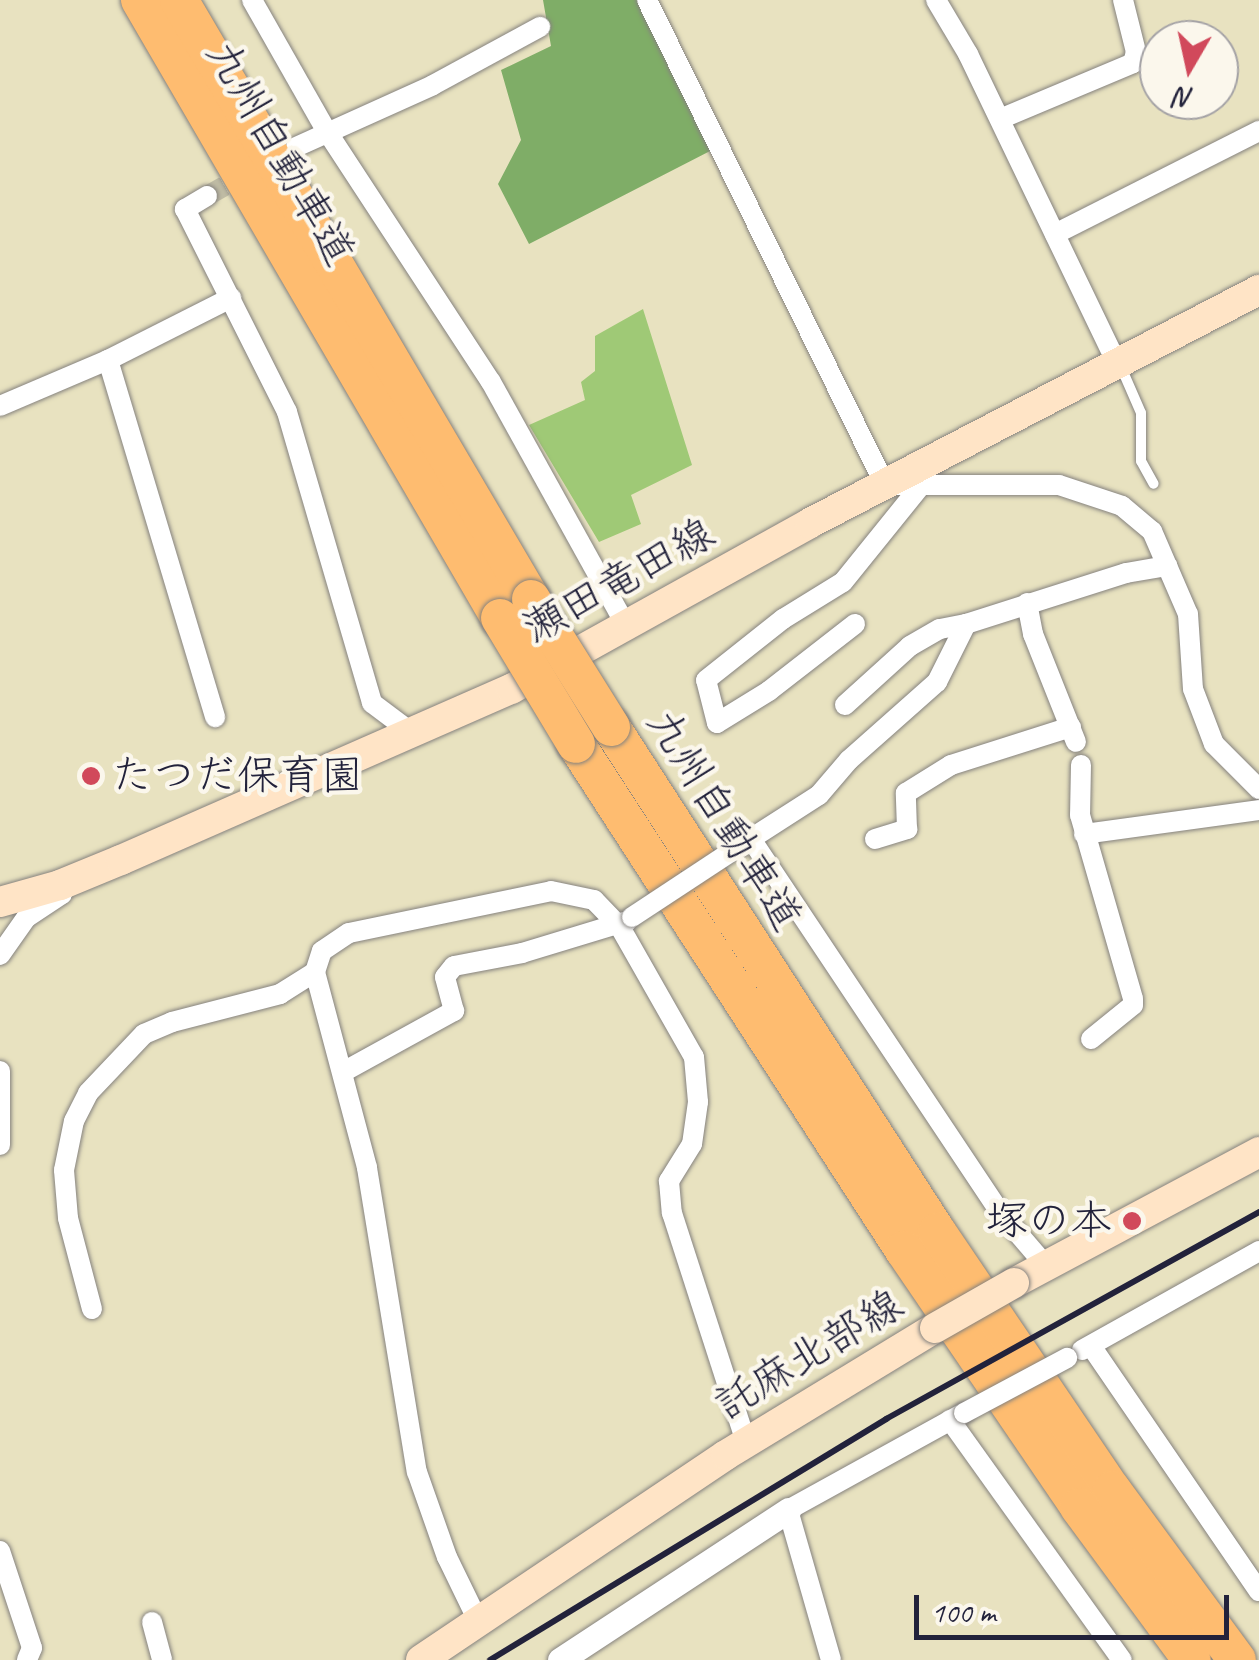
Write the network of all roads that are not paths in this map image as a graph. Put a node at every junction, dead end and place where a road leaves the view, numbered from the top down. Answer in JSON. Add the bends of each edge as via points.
{"nodes":[{"id":1,"x":140,"y":0,"type":"edge"},
{"id":2,"x":180,"y":0,"type":"edge"},
{"id":3,"x":252,"y":0,"type":"edge"},
{"id":4,"x":647,"y":0,"type":"edge"},
{"id":5,"x":936,"y":0,"type":"edge"},
{"id":6,"x":1123,"y":0,"type":"edge"},
{"id":7,"x":540,"y":27,"type":"dead end"},
{"id":8,"x":1000,"y":119,"type":"junction"},
{"id":9,"x":326,"y":130,"type":"junction"},
{"id":10,"x":1259,"y":131,"type":"edge"},
{"id":11,"x":296,"y":147,"type":"dead end"},
{"id":12,"x":207,"y":196,"type":"tunnel mouth"},
{"id":13,"x":1055,"y":234,"type":"junction"},
{"id":14,"x":1259,"y":290,"type":"edge"},
{"id":15,"x":230,"y":298,"type":"junction"},
{"id":16,"x":108,"y":360,"type":"junction"},
{"id":17,"x":1116,"y":361,"type":"junction"},
{"id":18,"x":0,"y":406,"type":"edge"},
{"id":19,"x":922,"y":484,"type":"junction"},
{"id":20,"x":1154,"y":484,"type":"dead end"},
{"id":21,"x":886,"y":485,"type":"junction"},
{"id":22,"x":1167,"y":566,"type":"junction"},
{"id":23,"x":1027,"y":604,"type":"junction"},
{"id":24,"x":515,"y":608,"type":"junction"},
{"id":25,"x":855,"y":624,"type":"dead end"},
{"id":26,"x":966,"y":624,"type":"junction"},
{"id":27,"x":626,"y":626,"type":"junction"},
{"id":28,"x":845,"y":706,"type":"dead end"},
{"id":29,"x":216,"y":717,"type":"dead end"},
{"id":30,"x":412,"y":733,"type":"junction"},
{"id":31,"x":1081,"y":765,"type":"dead end"},
{"id":32,"x":1258,"y":792,"type":"edge"},
{"id":33,"x":1259,"y":810,"type":"edge"},
{"id":34,"x":1084,"y":834,"type":"junction"},
{"id":35,"x":875,"y":839,"type":"dead end"},
{"id":36,"x":745,"y":843,"type":"junction"},
{"id":37,"x":60,"y":885,"type":"junction"},
{"id":38,"x":0,"y":902,"type":"edge"},
{"id":39,"x":626,"y":922,"type":"junction"},
{"id":40,"x":0,"y":955,"type":"edge"},
{"id":41,"x":315,"y":972,"type":"junction"},
{"id":42,"x":1090,"y":1039,"type":"dead end"},
{"id":43,"x":0,"y":1070,"type":"edge"},
{"id":44,"x":343,"y":1072,"type":"junction"},
{"id":45,"x":0,"y":1145,"type":"edge"},
{"id":46,"x":1259,"y":1152,"type":"edge"},
{"id":47,"x":1259,"y":1251,"type":"edge"},
{"id":48,"x":1046,"y":1266,"type":"junction"},
{"id":49,"x":92,"y":1310,"type":"dead end"},
{"id":50,"x":1091,"y":1346,"type":"junction"},
{"id":51,"x":957,"y":1416,"type":"junction"},
{"id":52,"x":746,"y":1442,"type":"junction"},
{"id":53,"x":788,"y":1510,"type":"junction"},
{"id":54,"x":0,"y":1552,"type":"edge"},
{"id":55,"x":1259,"y":1591,"type":"edge"},
{"id":56,"x":152,"y":1622,"type":"dead end"},
{"id":57,"x":480,"y":1623,"type":"junction"},
{"id":58,"x":27,"y":1660,"type":"edge"},
{"id":59,"x":162,"y":1660,"type":"edge"},
{"id":60,"x":422,"y":1660,"type":"edge"},
{"id":61,"x":560,"y":1660,"type":"edge"},
{"id":62,"x":832,"y":1660,"type":"edge"},
{"id":63,"x":1122,"y":1660,"type":"edge"},
{"id":64,"x":1192,"y":1660,"type":"edge"},
{"id":65,"x":1237,"y":1660,"type":"edge"}],
"edges":[{"from":1,"to":24,"type":"highway","name":"九州自動車道"},
{"from":2,"to":24,"type":"highway","name":"九州自動車道"},
{"from":3,"to":9,"type":"street"},
{"from":4,"to":21,"type":"street"},
{"from":5,"to":8,"type":"street"},
{"from":6,"to":8,"type":"street","via":[[1133,63]]},
{"from":7,"to":9,"type":"street","via":[[432,85]]},
{"from":8,"to":13,"type":"street"},
{"from":9,"to":11,"type":"street"},
{"from":9,"to":27,"type":"street","via":[[490,382]]},
{"from":10,"to":13,"type":"street"},
{"from":12,"to":15,"type":"street","via":[[185,209]]},
{"from":13,"to":17,"type":"street"},
{"from":14,"to":17,"type":"main road","name":"瀬田竜田線"},
{"from":15,"to":16,"type":"street"},
{"from":15,"to":30,"type":"street","via":[[287,412],[372,702]]},
{"from":16,"to":18,"type":"street"},
{"from":16,"to":29,"type":"street"},
{"from":17,"to":20,"type":"lane","via":[[1141,413],[1141,460]]},
{"from":17,"to":21,"type":"main road","name":"瀬田竜田線"},
{"from":19,"to":21,"type":"street"},
{"from":19,"to":22,"type":"street","via":[[1059,485],[1111,501],[1152,532]]},
{"from":19,"to":25,"type":"street","via":[[843,582],[706,680],[717,723]]},
{"from":21,"to":27,"type":"main road","name":"瀬田竜田線"},
{"from":22,"to":23,"type":"street"},
{"from":22,"to":32,"type":"street","via":[[1188,614],[1193,689],[1214,744]]},
{"from":23,"to":26,"type":"street"},
{"from":23,"to":35,"type":"street","via":[[1073,734],[950,765],[906,793],[908,829]]},
{"from":24,"to":64,"type":"highway","name":"九州自動車道","bridge":true,"via":[[576,744],[915,1266]]},
{"from":24,"to":65,"type":"highway","name":"九州自動車道","bridge":true,"via":[[611,727],[937,1232]]},
{"from":26,"to":28,"type":"street","via":[[910,646]]},
{"from":26,"to":36,"type":"street","via":[[937,682],[819,795]]},
{"from":27,"to":30,"type":"main road","name":"瀬田竜田線"},
{"from":30,"to":37,"type":"main road","name":"瀬田竜田線"},
{"from":31,"to":34,"type":"street"},
{"from":33,"to":34,"type":"street"},
{"from":34,"to":42,"type":"street","via":[[1133,1006]]},
{"from":36,"to":39,"type":"street","bridge":true},
{"from":36,"to":48,"type":"street","via":[[998,1210]]},
{"from":37,"to":38,"type":"main road","name":"瀬田竜田線"},
{"from":37,"to":40,"type":"street","via":[[62,894],[26,918]]},
{"from":39,"to":41,"type":"street","via":[[594,900],[551,891],[349,933],[322,952]]},
{"from":39,"to":44,"type":"street","via":[[454,966],[445,977],[454,1011]]},
{"from":39,"to":52,"type":"street","via":[[694,1056],[698,1102],[692,1144],[669,1181],[672,1213]]},
{"from":41,"to":44,"type":"street"},
{"from":41,"to":49,"type":"street","via":[[280,994],[144,1034],[88,1094],[64,1170],[68,1218]]},
{"from":43,"to":45,"type":"street"},
{"from":44,"to":57,"type":"street","via":[[367,1168],[416,1472]]},
{"from":46,"to":48,"type":"main road","name":"託麻北部線"},
{"from":47,"to":50,"type":"street"},
{"from":48,"to":52,"type":"main road","name":"託麻北部線","bridge":true},
{"from":50,"to":51,"type":"street","bridge":true},
{"from":50,"to":55,"type":"street"},
{"from":51,"to":53,"type":"street"},
{"from":51,"to":63,"type":"street"},
{"from":52,"to":57,"type":"main road","name":"託麻北部線"},
{"from":53,"to":61,"type":"street"},
{"from":53,"to":62,"type":"street"},
{"from":54,"to":58,"type":"street","via":[[32,1648]]},
{"from":56,"to":59,"type":"street"},
{"from":57,"to":60,"type":"main road","name":"託麻北部線"}]}
